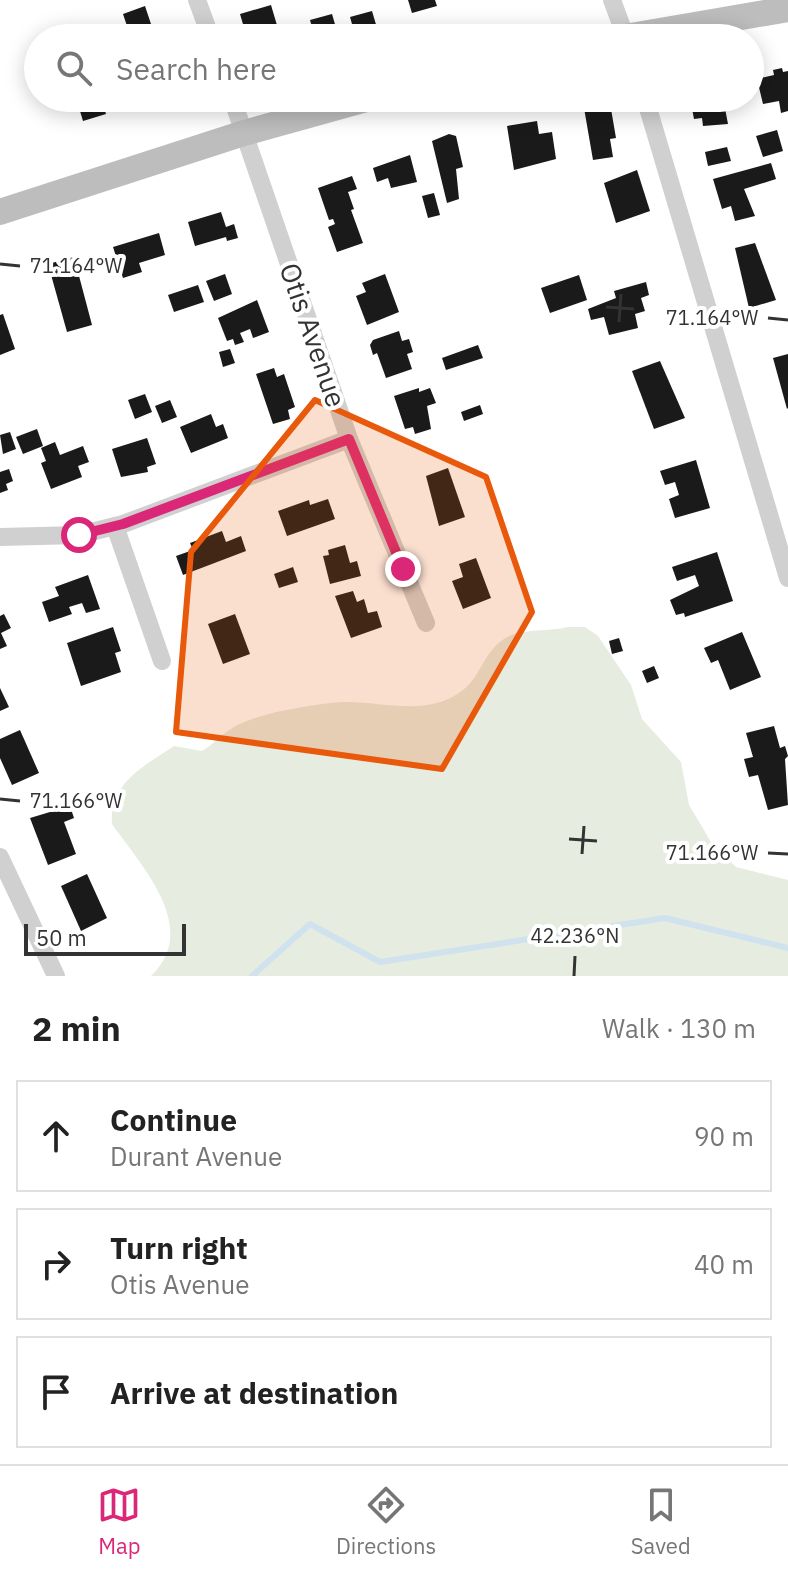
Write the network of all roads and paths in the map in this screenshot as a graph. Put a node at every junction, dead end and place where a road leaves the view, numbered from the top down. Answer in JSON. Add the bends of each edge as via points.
{"nodes":[{"id":1,"x":197,"y":0,"type":"edge"},
{"id":2,"x":612,"y":0,"type":"edge"},
{"id":3,"x":788,"y":9,"type":"edge"},
{"id":4,"x":206,"y":24,"type":"edge"},
{"id":5,"x":620,"y":24,"type":"edge"},
{"id":6,"x":703,"y":24,"type":"edge"},
{"id":7,"x":237,"y":112,"type":"edge"},
{"id":8,"x":320,"y":112,"type":"edge"},
{"id":9,"x":649,"y":112,"type":"edge"},
{"id":10,"x":244,"y":133,"type":"junction"},
{"id":11,"x":0,"y":212,"type":"edge"},
{"id":12,"x":349,"y":439,"type":"junction"},
{"id":13,"x":115,"y":526,"type":"junction"},
{"id":14,"x":0,"y":537,"type":"edge"},
{"id":15,"x":788,"y":578,"type":"edge"},
{"id":16,"x":426,"y":623,"type":"dead end"},
{"id":17,"x":162,"y":661,"type":"dead end"},
{"id":18,"x":0,"y":857,"type":"edge"},
{"id":19,"x":56,"y":976,"type":"edge"}],
"edges":[{"from":1,"to":4,"type":"street"},
{"from":2,"to":5,"type":"street"},
{"from":3,"to":6,"type":"main road"},
{"from":7,"to":10,"type":"street","name":"Otis Avenue"},
{"from":8,"to":10,"type":"main road"},
{"from":9,"to":15,"type":"street"},
{"from":10,"to":11,"type":"main road"},
{"from":10,"to":12,"type":"street","name":"Otis Avenue"},
{"from":12,"to":13,"type":"street"},
{"from":12,"to":16,"type":"street","name":"Otis Avenue"},
{"from":13,"to":14,"type":"street","via":[[79,535]]},
{"from":13,"to":17,"type":"street"},
{"from":18,"to":19,"type":"street"}]}
